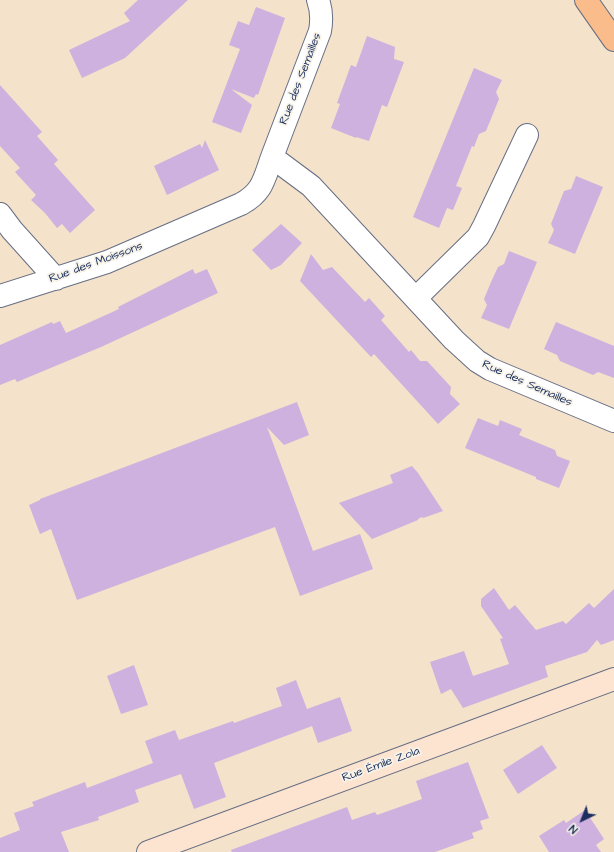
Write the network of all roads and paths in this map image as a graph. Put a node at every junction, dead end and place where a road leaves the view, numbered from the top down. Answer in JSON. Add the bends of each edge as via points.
{"nodes":[{"id":1,"x":318,"y":0,"type":"edge"},
{"id":2,"x":586,"y":0,"type":"edge"},
{"id":3,"x":614,"y":40,"type":"edge"},
{"id":4,"x":527,"y":135,"type":"dead end"},
{"id":5,"x":272,"y":157,"type":"junction"},
{"id":6,"x":0,"y":214,"type":"edge"},
{"id":7,"x":190,"y":226,"type":"joint"},
{"id":8,"x":56,"y":279,"type":"junction"},
{"id":9,"x":0,"y":296,"type":"edge"},
{"id":10,"x":416,"y":298,"type":"junction"},
{"id":11,"x":614,"y":421,"type":"edge"},
{"id":12,"x":614,"y":679,"type":"edge"},
{"id":13,"x":148,"y":852,"type":"edge"}],
"edges":[{"from":1,"to":5,"type":"street","name":"Rue des Semailles","via":[[322,16],[320,31]]},
{"from":2,"to":3,"type":"main road"},
{"from":4,"to":10,"type":"street","via":[[478,237]]},
{"from":5,"to":7,"type":"street","name":"Rue des Semailles","via":[[262,185],[250,199]]},
{"from":5,"to":10,"type":"street","name":"Rue des Semailles","via":[[311,186]]},
{"from":6,"to":8,"type":"street"},
{"from":7,"to":8,"type":"street","name":"Rue des Moissons","via":[[107,262]]},
{"from":8,"to":9,"type":"street","name":"Rue des Moissons"},
{"from":10,"to":11,"type":"street","name":"Rue des Semailles","via":[[477,361],[506,377]]},
{"from":12,"to":13,"type":"street","name":"Rue Émile Zola"}]}
